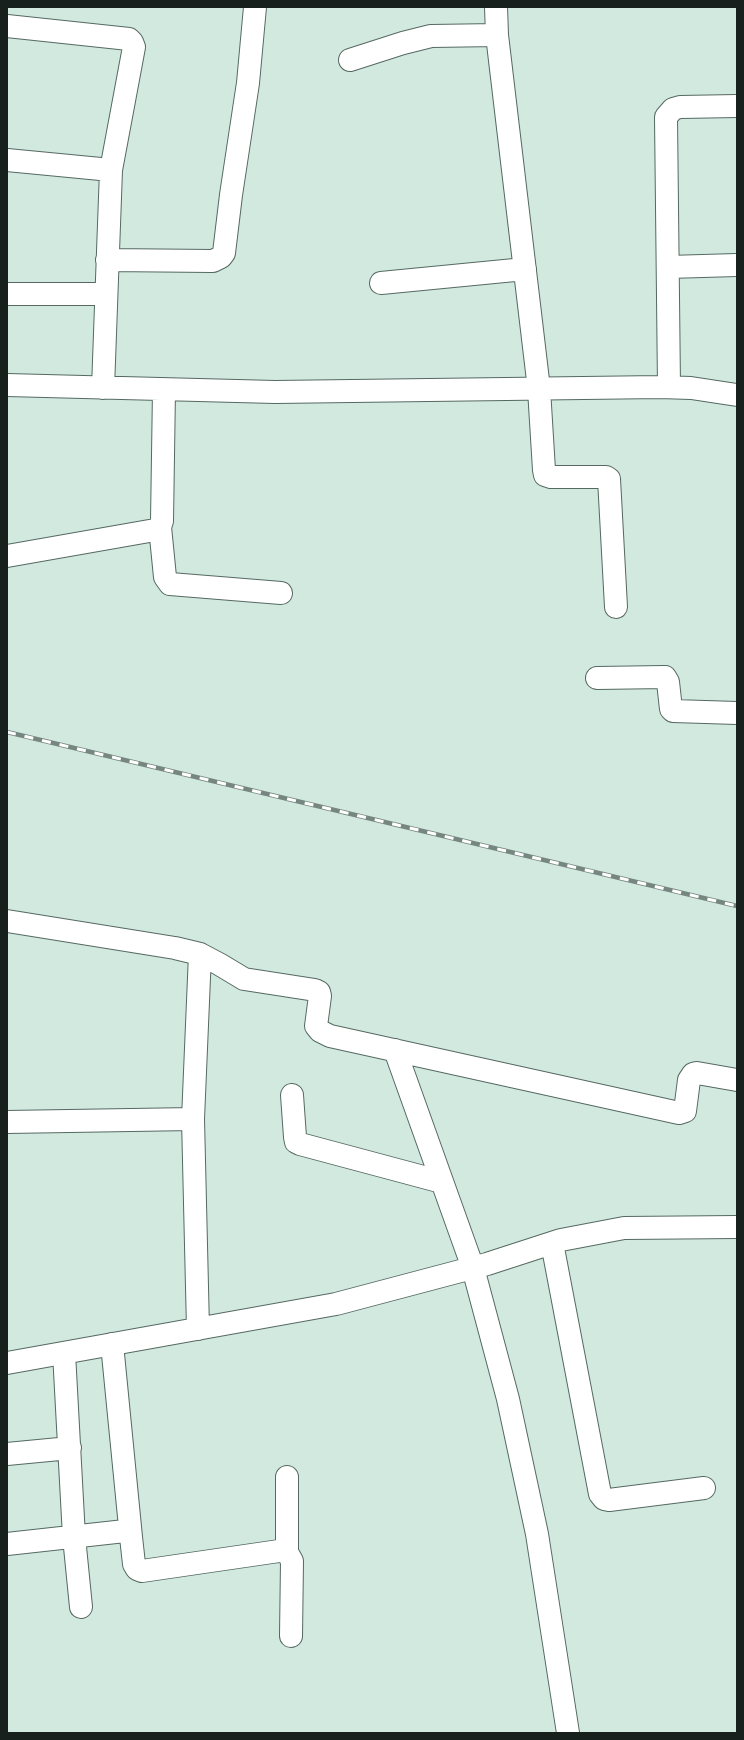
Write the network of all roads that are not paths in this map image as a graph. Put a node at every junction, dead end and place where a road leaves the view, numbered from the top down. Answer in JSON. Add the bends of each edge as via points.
{"nodes":[{"id":1,"x":255,"y":7,"type":"edge"},
{"id":2,"x":496,"y":7,"type":"edge"},
{"id":3,"x":7,"y":26,"type":"edge"},
{"id":4,"x":497,"y":35,"type":"junction"},
{"id":5,"x":350,"y":60,"type":"dead end"},
{"id":6,"x":737,"y":106,"type":"edge"},
{"id":7,"x":7,"y":160,"type":"edge"},
{"id":8,"x":111,"y":170,"type":"junction"},
{"id":9,"x":107,"y":260,"type":"junction"},
{"id":10,"x":737,"y":265,"type":"edge"},
{"id":11,"x":668,"y":267,"type":"junction"},
{"id":12,"x":525,"y":269,"type":"junction"},
{"id":13,"x":381,"y":283,"type":"dead end"},
{"id":14,"x":7,"y":294,"type":"edge"},
{"id":15,"x":105,"y":294,"type":"junction"},
{"id":16,"x":7,"y":385,"type":"edge"},
{"id":17,"x":669,"y":387,"type":"junction"},
{"id":18,"x":103,"y":388,"type":"junction"},
{"id":19,"x":539,"y":388,"type":"junction"},
{"id":20,"x":164,"y":390,"type":"junction"},
{"id":21,"x":737,"y":395,"type":"edge"},
{"id":22,"x":160,"y":527,"type":"junction"},
{"id":23,"x":7,"y":556,"type":"edge"},
{"id":24,"x":281,"y":593,"type":"dead end"},
{"id":25,"x":616,"y":607,"type":"dead end"},
{"id":26,"x":597,"y":678,"type":"dead end"},
{"id":27,"x":737,"y":713,"type":"edge"},
{"id":28,"x":7,"y":921,"type":"edge"},
{"id":29,"x":200,"y":954,"type":"junction"},
{"id":30,"x":395,"y":1050,"type":"junction"},
{"id":31,"x":737,"y":1080,"type":"edge"},
{"id":32,"x":292,"y":1095,"type":"dead end"},
{"id":33,"x":193,"y":1119,"type":"junction"},
{"id":34,"x":7,"y":1122,"type":"edge"},
{"id":35,"x":442,"y":1182,"type":"junction"},
{"id":36,"x":737,"y":1226,"type":"edge"},
{"id":37,"x":552,"y":1243,"type":"junction"},
{"id":38,"x":473,"y":1268,"type":"junction"},
{"id":39,"x":198,"y":1328,"type":"junction"},
{"id":40,"x":112,"y":1344,"type":"junction"},
{"id":41,"x":64,"y":1353,"type":"junction"},
{"id":42,"x":7,"y":1363,"type":"edge"},
{"id":43,"x":70,"y":1448,"type":"junction"},
{"id":44,"x":7,"y":1454,"type":"edge"},
{"id":45,"x":287,"y":1477,"type":"dead end"},
{"id":46,"x":704,"y":1488,"type":"dead end"},
{"id":47,"x":74,"y":1537,"type":"junction"},
{"id":48,"x":131,"y":1537,"type":"junction"},
{"id":49,"x":7,"y":1544,"type":"edge"},
{"id":50,"x":287,"y":1552,"type":"junction"},
{"id":51,"x":81,"y":1607,"type":"dead end"},
{"id":52,"x":290,"y":1636,"type":"dead end"},
{"id":53,"x":568,"y":1733,"type":"edge"}],
"edges":[{"from":1,"to":9,"type":"street","via":[[248,83],[224,253],[213,261]]},
{"from":2,"to":4,"type":"street"},
{"from":3,"to":8,"type":"street","via":[[129,39],[132,42],[134,47]]},
{"from":4,"to":5,"type":"street","via":[[431,36]]},
{"from":4,"to":12,"type":"street"},
{"from":6,"to":11,"type":"street","via":[[680,107],[673,109],[666,117]]},
{"from":7,"to":8,"type":"street"},
{"from":8,"to":9,"type":"street"},
{"from":9,"to":15,"type":"street"},
{"from":10,"to":11,"type":"street"},
{"from":11,"to":17,"type":"street"},
{"from":12,"to":13,"type":"street"},
{"from":12,"to":19,"type":"street"},
{"from":14,"to":15,"type":"street"},
{"from":15,"to":18,"type":"street"},
{"from":16,"to":18,"type":"street"},
{"from":17,"to":19,"type":"street"},
{"from":17,"to":21,"type":"street"},
{"from":18,"to":20,"type":"street"},
{"from":19,"to":20,"type":"street","via":[[283,392]]},
{"from":19,"to":25,"type":"street","via":[[545,475],[551,478],[609,479]]},
{"from":20,"to":22,"type":"street"},
{"from":22,"to":23,"type":"street","via":[[155,530]]},
{"from":22,"to":24,"type":"street","via":[[165,577],[170,584]]},
{"from":26,"to":27,"type":"street","via":[[665,677],[673,711]]},
{"from":28,"to":29,"type":"street"},
{"from":29,"to":30,"type":"street","via":[[244,979],[315,990],[320,996],[316,1026],[320,1031],[330,1036]]},
{"from":29,"to":33,"type":"street"},
{"from":30,"to":31,"type":"street","via":[[678,1113],[685,1111],[689,1080],[693,1074]]},
{"from":30,"to":35,"type":"street"},
{"from":32,"to":35,"type":"street","via":[[296,1142]]},
{"from":33,"to":34,"type":"street"},
{"from":33,"to":39,"type":"street"},
{"from":35,"to":38,"type":"street"},
{"from":36,"to":37,"type":"street","via":[[624,1228]]},
{"from":37,"to":38,"type":"street"},
{"from":37,"to":46,"type":"street","via":[[600,1494],[609,1500]]},
{"from":38,"to":39,"type":"street","via":[[336,1304]]},
{"from":38,"to":53,"type":"street","via":[[526,1478]]},
{"from":39,"to":40,"type":"street"},
{"from":40,"to":41,"type":"street"},
{"from":40,"to":48,"type":"street"},
{"from":41,"to":42,"type":"street"},
{"from":41,"to":43,"type":"street"},
{"from":43,"to":44,"type":"street"},
{"from":43,"to":47,"type":"street"},
{"from":45,"to":50,"type":"street"},
{"from":47,"to":48,"type":"street","via":[[125,1531]]},
{"from":47,"to":49,"type":"street"},
{"from":47,"to":51,"type":"street"},
{"from":48,"to":50,"type":"street","via":[[134,1564],[142,1571],[279,1551]]},
{"from":50,"to":52,"type":"street","via":[[292,1561]]}]}
